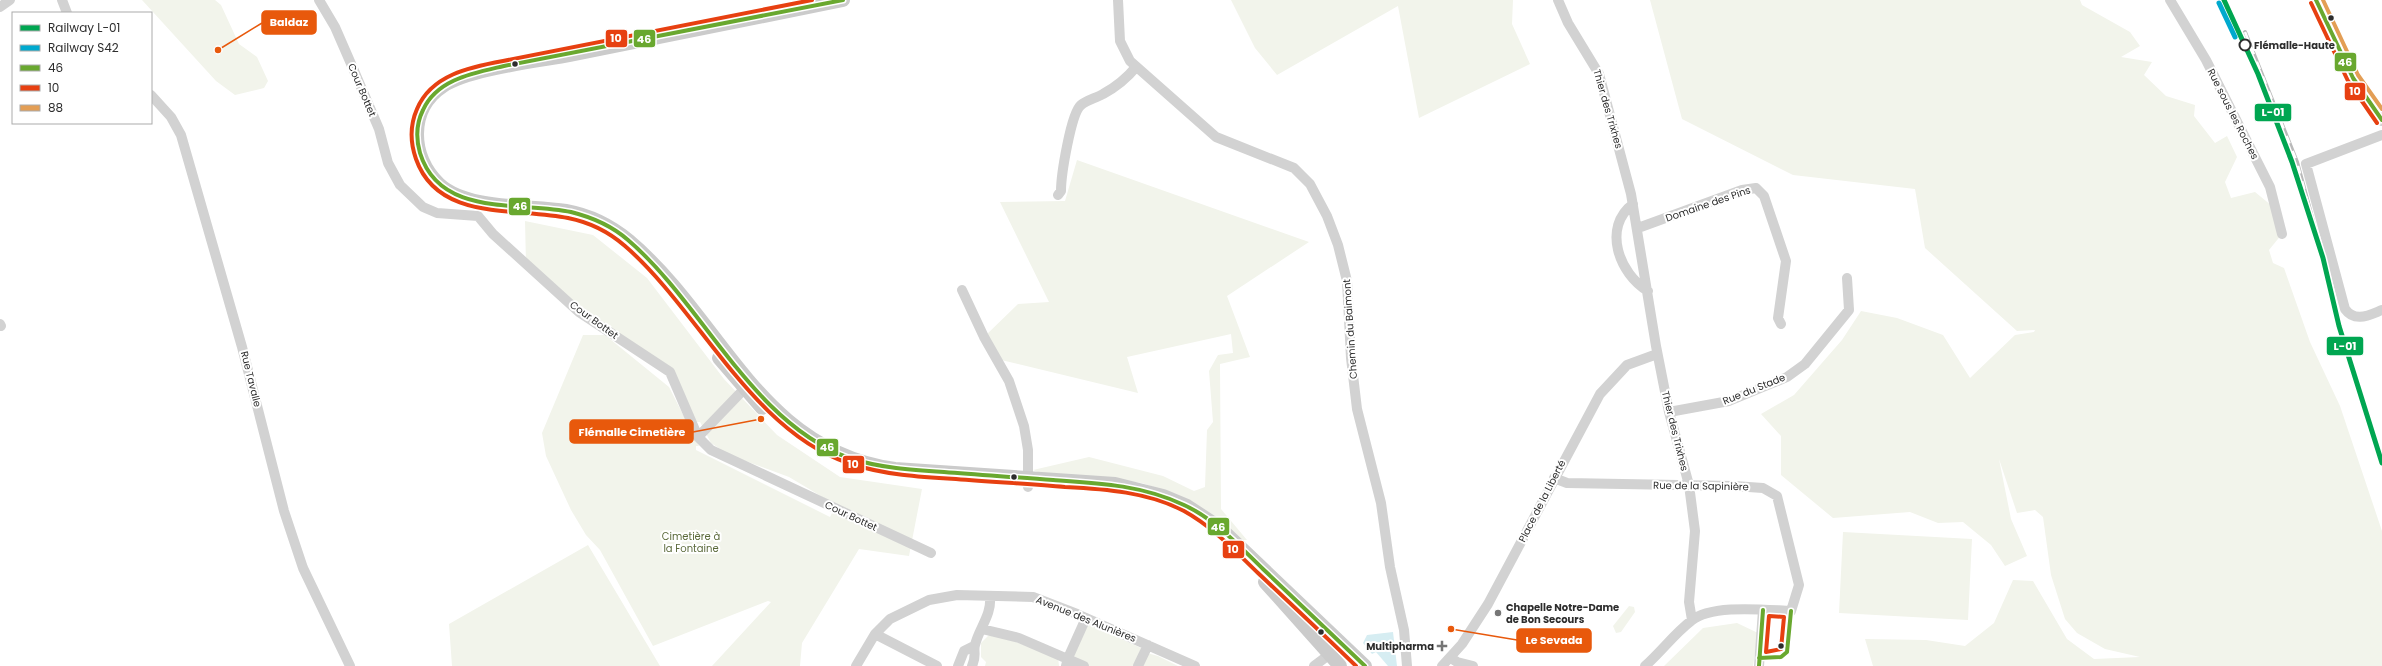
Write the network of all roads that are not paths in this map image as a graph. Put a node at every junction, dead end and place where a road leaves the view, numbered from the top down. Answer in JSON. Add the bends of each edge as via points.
{"nodes":[{"id":1,"x":10,"y":0,"type":"edge"},
{"id":2,"x":62,"y":0,"type":"edge"},
{"id":3,"x":319,"y":0,"type":"edge"},
{"id":4,"x":799,"y":0,"type":"edge"},
{"id":5,"x":843,"y":0,"type":"edge"},
{"id":6,"x":1118,"y":0,"type":"edge"},
{"id":7,"x":1558,"y":0,"type":"edge"},
{"id":8,"x":2170,"y":0,"type":"edge"},
{"id":9,"x":2316,"y":0,"type":"edge"},
{"id":10,"x":0,"y":7,"type":"edge"},
{"id":11,"x":68,"y":12,"type":"edge"},
{"id":12,"x":1136,"y":67,"type":"junction"},
{"id":13,"x":152,"y":96,"type":"edge"},
{"id":14,"x":2382,"y":120,"type":"edge"},
{"id":15,"x":2382,"y":135,"type":"edge"},
{"id":16,"x":1058,"y":195,"type":"dead end"},
{"id":17,"x":1633,"y":204,"type":"junction"},
{"id":18,"x":1638,"y":228,"type":"junction"},
{"id":19,"x":2282,"y":234,"type":"dead end"},
{"id":20,"x":1847,"y":278,"type":"dead end"},
{"id":21,"x":962,"y":290,"type":"dead end"},
{"id":22,"x":1648,"y":291,"type":"junction"},
{"id":23,"x":2382,"y":310,"type":"edge"},
{"id":24,"x":1781,"y":324,"type":"dead end"},
{"id":25,"x":1657,"y":354,"type":"junction"},
{"id":26,"x":748,"y":385,"type":"junction"},
{"id":27,"x":1669,"y":412,"type":"junction"},
{"id":28,"x":698,"y":438,"type":"junction"},
{"id":29,"x":1554,"y":478,"type":"junction"},
{"id":30,"x":1028,"y":483,"type":"junction"},
{"id":31,"x":1689,"y":485,"type":"junction"},
{"id":32,"x":931,"y":553,"type":"dead end"},
{"id":33,"x":1259,"y":575,"type":"junction"},
{"id":34,"x":990,"y":596,"type":"junction"},
{"id":35,"x":1763,"y":610,"type":"junction"},
{"id":36,"x":1086,"y":618,"type":"junction"},
{"id":37,"x":1692,"y":620,"type":"junction"},
{"id":38,"x":982,"y":629,"type":"junction"},
{"id":39,"x":875,"y":634,"type":"junction"},
{"id":40,"x":1148,"y":645,"type":"junction"},
{"id":41,"x":974,"y":646,"type":"junction"},
{"id":42,"x":1451,"y":658,"type":"junction"},
{"id":43,"x":1330,"y":661,"type":"edge"},
{"id":44,"x":1067,"y":662,"type":"edge"},
{"id":45,"x":350,"y":666,"type":"edge"},
{"id":46,"x":856,"y":666,"type":"edge"},
{"id":47,"x":937,"y":666,"type":"edge"},
{"id":48,"x":958,"y":666,"type":"edge"},
{"id":49,"x":972,"y":666,"type":"edge"},
{"id":50,"x":1084,"y":666,"type":"edge"},
{"id":51,"x":1138,"y":666,"type":"edge"},
{"id":52,"x":1196,"y":666,"type":"edge"},
{"id":53,"x":1314,"y":666,"type":"edge"},
{"id":54,"x":1340,"y":666,"type":"edge"},
{"id":55,"x":1365,"y":666,"type":"edge"},
{"id":56,"x":1407,"y":666,"type":"edge"},
{"id":57,"x":1442,"y":666,"type":"edge"},
{"id":58,"x":1473,"y":666,"type":"edge"},
{"id":59,"x":1645,"y":666,"type":"edge"},
{"id":60,"x":1759,"y":666,"type":"edge"}],
"edges":[{"from":1,"to":10,"type":"street"},
{"from":2,"to":11,"type":"street"},
{"from":3,"to":28,"type":"street","name":"Cour Bottet","via":[[335,27],[379,129],[388,163],[400,185],[423,207],[437,213],[478,216],[493,234],[579,312],[670,372]]},
{"from":4,"to":26,"type":"main road","via":[[597,41],[523,60],[452,74],[424,93],[408,122],[407,137],[412,164],[437,194],[449,202],[468,208],[566,220],[604,234],[622,246],[640,264]]},
{"from":5,"to":26,"type":"main road","via":[[469,75],[443,86],[433,95],[422,110],[418,123],[416,137],[421,160],[435,180],[452,194],[470,199],[567,211],[595,220],[628,240],[671,285]]},
{"from":6,"to":12,"type":"street","name":"Chemin du Baimont","via":[[1120,41],[1126,55]]},
{"from":7,"to":17,"type":"street","name":"Thier des Trixhes","via":[[1568,23],[1599,74]]},
{"from":8,"to":19,"type":"street","name":"Rue sous les Roches","via":[[2206,60],[2270,187]]},
{"from":9,"to":14,"type":"street","via":[[2353,78]]},
{"from":12,"to":16,"type":"street","via":[[1121,82],[1076,110]]},
{"from":12,"to":56,"type":"street","name":"Chemin du Baimont","via":[[1216,137],[1294,168],[1310,184],[1327,216],[1347,281],[1356,401],[1380,499],[1390,567],[1404,630]]},
{"from":13,"to":45,"type":"street","name":"Rue Tavalle","via":[[171,117],[180,135],[242,347],[284,511],[303,568]]},
{"from":15,"to":23,"type":"street","via":[[2306,164],[2343,303],[2348,313],[2353,316],[2364,316]]},
{"from":17,"to":18,"type":"street","name":"Thier des Trixhes"},
{"from":17,"to":22,"type":"street","via":[[1626,209],[1620,219],[1616,243],[1620,256],[1631,273],[1641,287]]},
{"from":18,"to":22,"type":"street","name":"Thier des Trixhes"},
{"from":18,"to":24,"type":"street","name":"Domaine des Pins","via":[[1742,190],[1756,188],[1764,196],[1786,261],[1778,318]]},
{"from":20,"to":27,"type":"street","name":"Rue du Stade","via":[[1849,310],[1805,364],[1787,377],[1729,401]]},
{"from":21,"to":30,"type":"street","via":[[984,337],[1009,381],[1024,426],[1028,450]]},
{"from":22,"to":25,"type":"street","name":"Thier des Trixhes"},
{"from":25,"to":27,"type":"street","name":"Thier des Trixhes"},
{"from":25,"to":29,"type":"street","name":"Place de la Liberté","via":[[1627,365],[1605,386]]},
{"from":26,"to":28,"type":"street"},
{"from":26,"to":30,"type":"main road","via":[[793,427],[816,443],[851,460],[871,466]]},
{"from":27,"to":31,"type":"street","name":"Thier des Trixhes"},
{"from":28,"to":32,"type":"street","name":"Cour Bottet","via":[[715,453]]},
{"from":29,"to":31,"type":"street","name":"Rue de la Sapinière","via":[[1567,483]]},
{"from":29,"to":42,"type":"street","name":"Place de la Liberté","via":[[1488,604]]},
{"from":30,"to":33,"type":"main road","via":[[1135,493],[1161,501],[1184,511],[1214,530],[1234,547]]},
{"from":30,"to":55,"type":"main road","via":[[1115,484],[1163,496],[1187,506],[1239,544]]},
{"from":31,"to":35,"type":"street","name":"Rue de la Sapinière","via":[[1763,488],[1777,496],[1799,585],[1791,611]]},
{"from":31,"to":37,"type":"street","name":"Thier des Trixhes","via":[[1695,531],[1689,602]]},
{"from":33,"to":43,"type":"main road"},
{"from":33,"to":54,"type":"main road"},
{"from":34,"to":36,"type":"street","name":"Avenue des Alunières","via":[[1033,597]]},
{"from":34,"to":38,"type":"street","via":[[991,607]]},
{"from":34,"to":39,"type":"street","name":"Avenue des Alunières","via":[[948,595],[929,600],[898,614]]},
{"from":35,"to":37,"type":"street","via":[[1731,610]]},
{"from":35,"to":60,"type":"street"},
{"from":36,"to":40,"type":"street","name":"Avenue des Alunières"},
{"from":36,"to":44,"type":"street"},
{"from":37,"to":59,"type":"street"},
{"from":38,"to":41,"type":"street"},
{"from":38,"to":44,"type":"street","via":[[1019,638]]},
{"from":39,"to":46,"type":"street","name":"Avenue des Alunières"},
{"from":39,"to":47,"type":"street"},
{"from":40,"to":51,"type":"street"},
{"from":40,"to":52,"type":"street","name":"Avenue des Alunières"},
{"from":41,"to":48,"type":"street","via":[[964,651]]},
{"from":41,"to":49,"type":"street","via":[[976,656]]},
{"from":42,"to":57,"type":"street","name":"Place de la Liberté"},
{"from":42,"to":58,"type":"street"},
{"from":43,"to":53,"type":"street"},
{"from":44,"to":50,"type":"street"}]}
